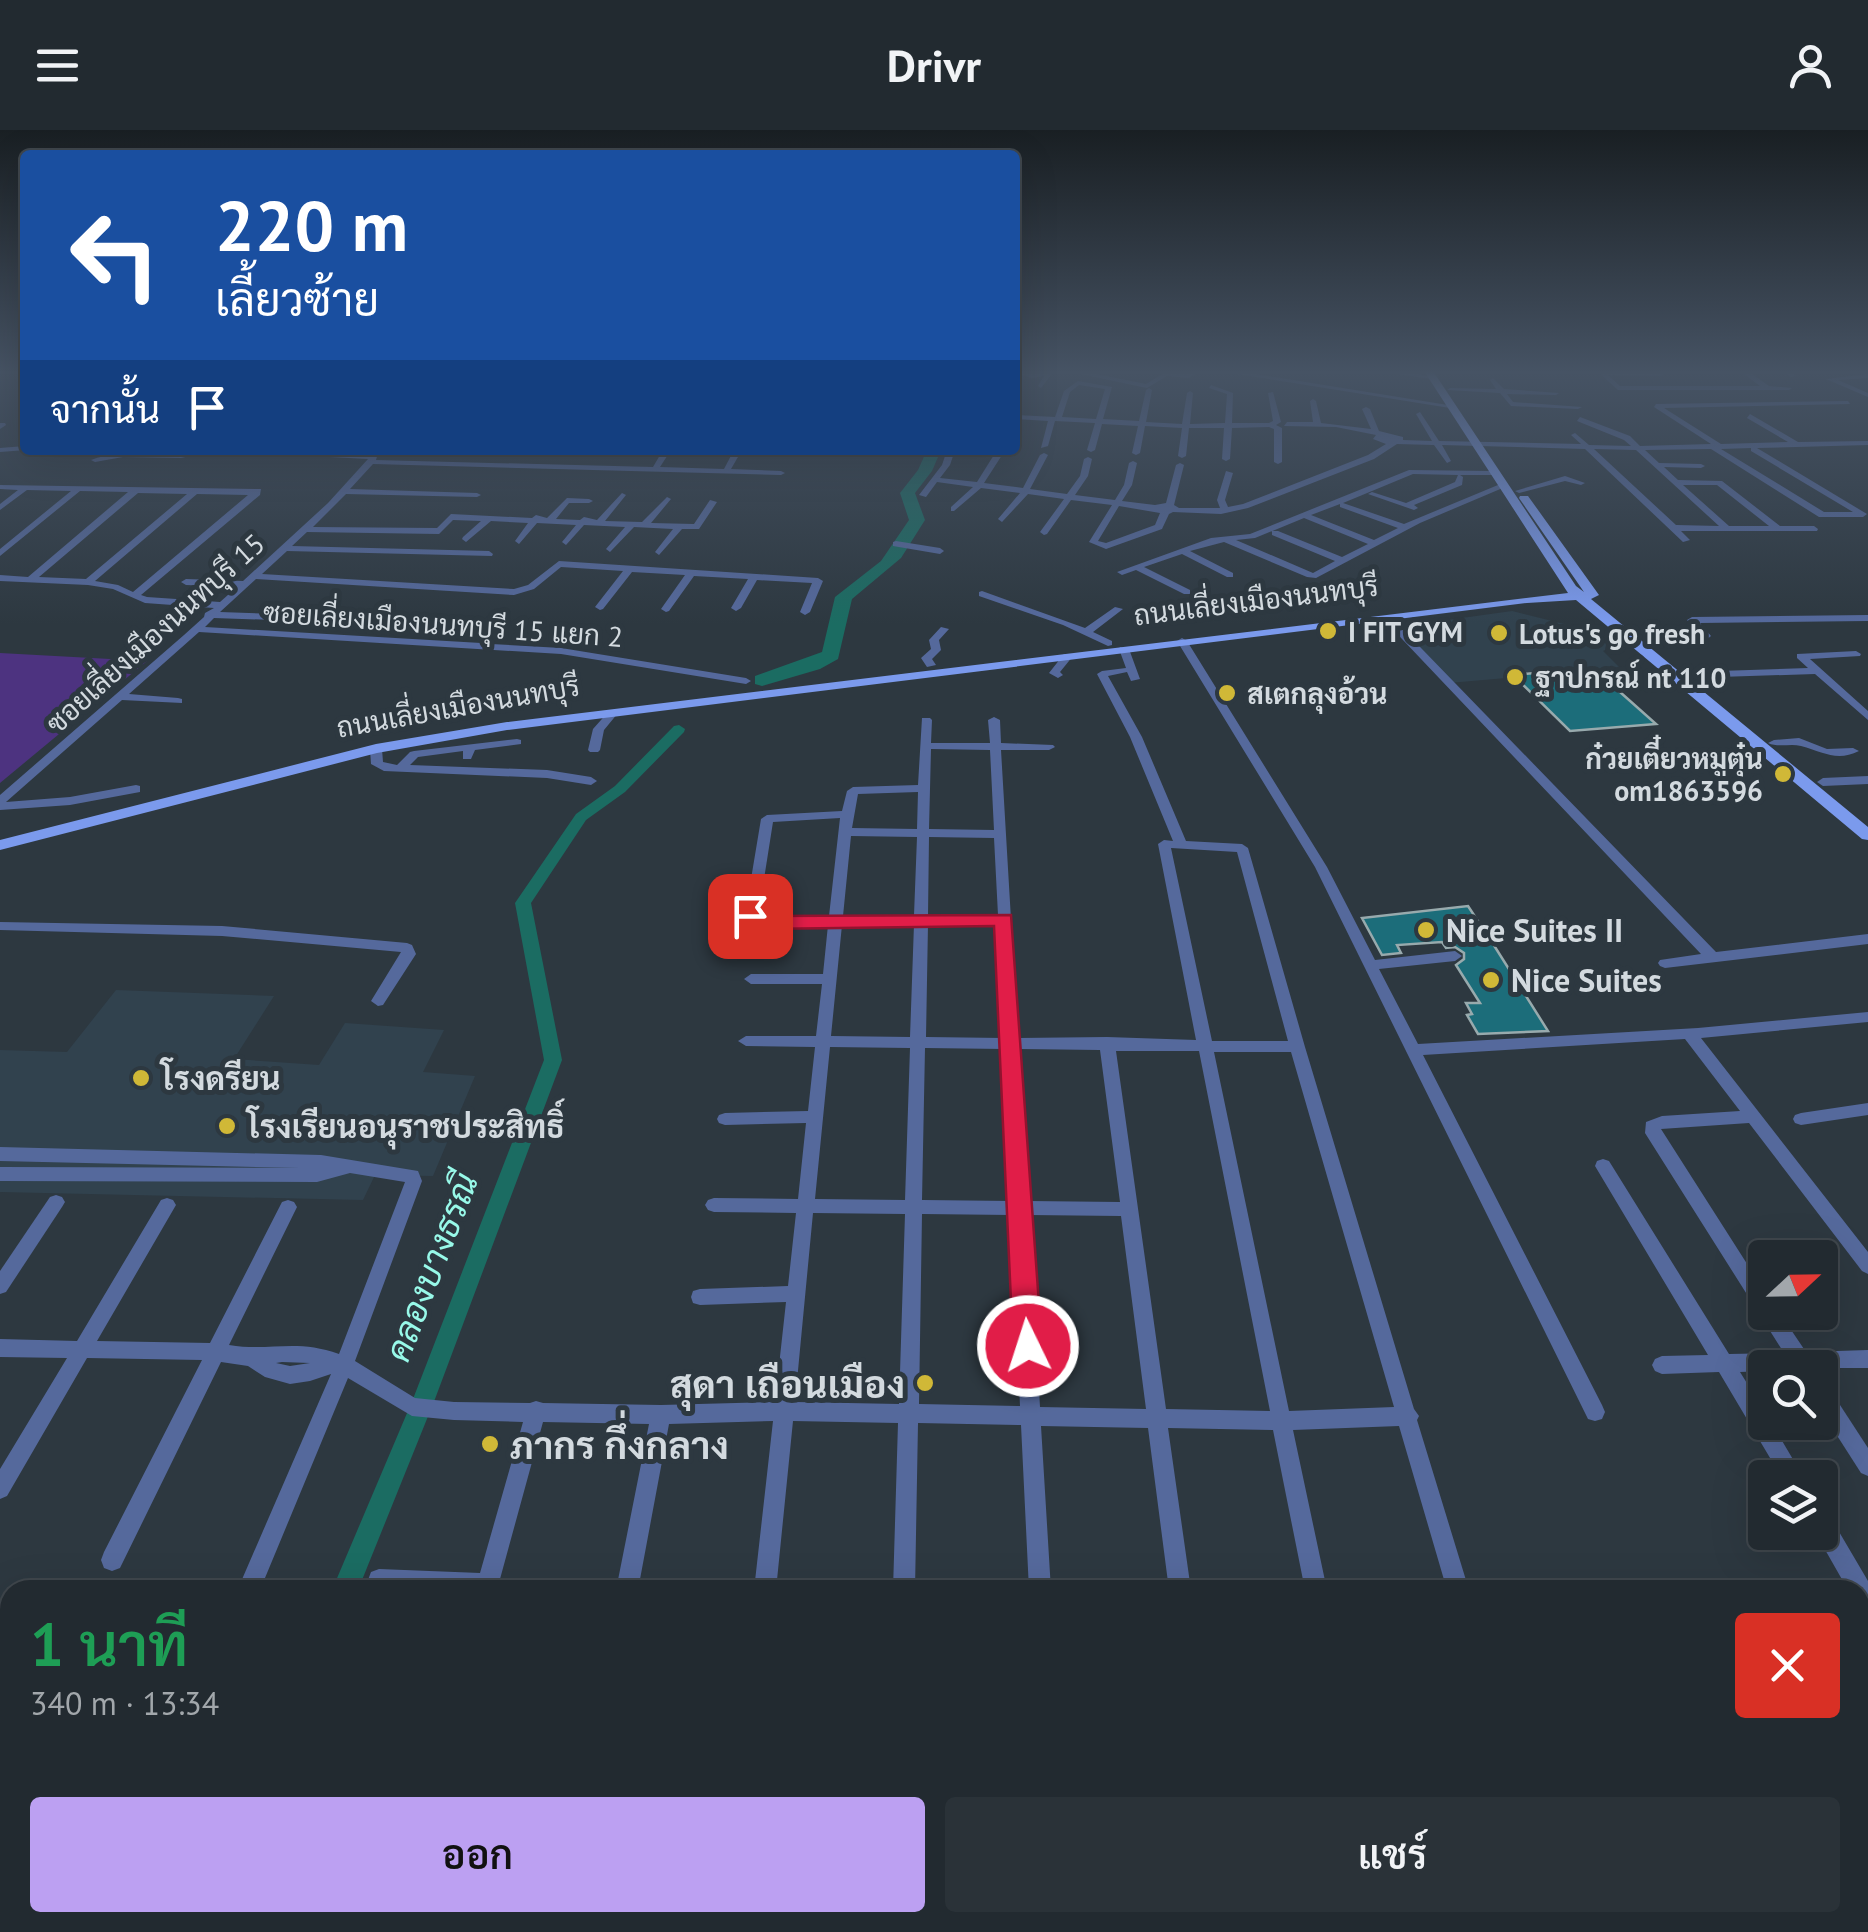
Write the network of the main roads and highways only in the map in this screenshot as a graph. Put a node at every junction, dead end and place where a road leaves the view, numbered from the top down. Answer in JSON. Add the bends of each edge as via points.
{"nodes":[{"id":1,"x":1483,"y":455,"type":"edge"},
{"id":2,"x":1491,"y":455,"type":"edge"},
{"id":3,"x":1499,"y":475,"type":"junction"},
{"id":4,"x":1553,"y":566,"type":"junction"},
{"id":5,"x":1583,"y":592,"type":"junction"},
{"id":6,"x":1522,"y":596,"type":"junction"},
{"id":7,"x":1611,"y":623,"type":"junction"},
{"id":8,"x":927,"y":670,"type":"junction"},
{"id":9,"x":1868,"y":818,"type":"edge"},
{"id":10,"x":1868,"y":834,"type":"edge"},
{"id":11,"x":0,"y":835,"type":"edge"},
{"id":12,"x":0,"y":845,"type":"edge"}],
"edges":[{"from":1,"to":3,"type":"main road"},
{"from":2,"to":3,"type":"main road"},
{"from":3,"to":4,"type":"main road"},
{"from":3,"to":5,"type":"main road","via":[[1519,491]]},
{"from":4,"to":5,"type":"main road"},
{"from":4,"to":6,"type":"main road"},
{"from":5,"to":6,"type":"main road","name":"ถนนเลี่ยงเมืองนนทบุรี"},
{"from":5,"to":7,"type":"main road"},
{"from":5,"to":9,"type":"main road"},
{"from":6,"to":7,"type":"main road"},
{"from":6,"to":8,"type":"main road","name":"ถนนเลี่ยงเมืองนนทบุรี"},
{"from":6,"to":8,"type":"main road","name":"ถนนเลี่ยงเมืองนนทบุรี","via":[[1388,618]]},
{"from":7,"to":10,"type":"main road"},
{"from":8,"to":11,"type":"main road","name":"ถนนเลี่ยงเมืองนนทบุรี","via":[[499,720],[372,742]]},
{"from":8,"to":12,"type":"main road","name":"ถนนเลี่ยงเมืองนนทบุรี","via":[[376,749]]}]}
